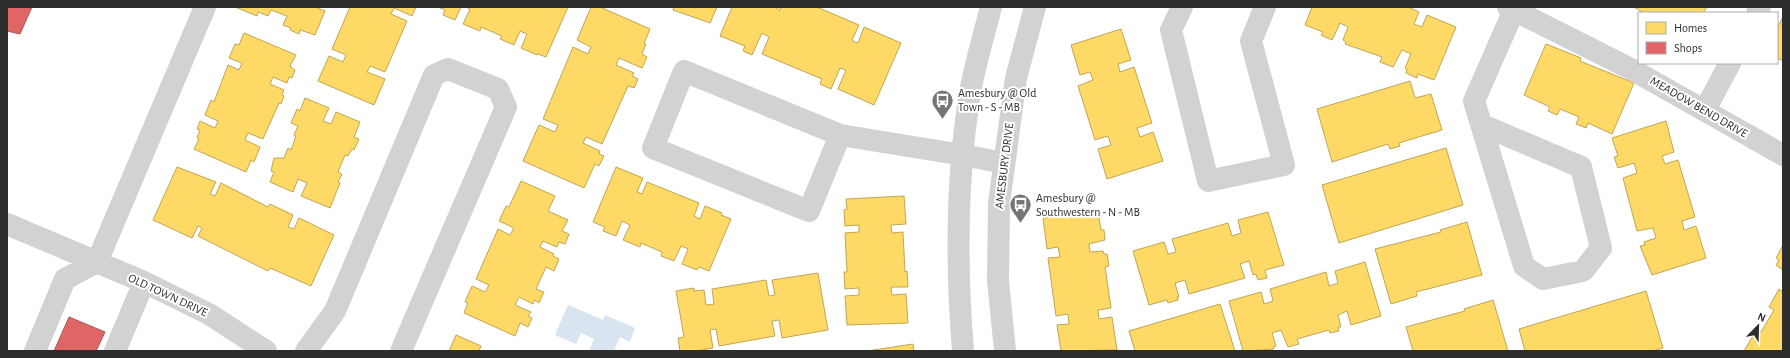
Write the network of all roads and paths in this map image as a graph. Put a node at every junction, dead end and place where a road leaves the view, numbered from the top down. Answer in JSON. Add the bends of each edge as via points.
{"nodes":[{"id":1,"x":205,"y":7,"type":"edge"},
{"id":2,"x":991,"y":7,"type":"edge"},
{"id":3,"x":1035,"y":7,"type":"edge"},
{"id":4,"x":1182,"y":7,"type":"edge"},
{"id":5,"x":1265,"y":7,"type":"edge"},
{"id":6,"x":1511,"y":8,"type":"edge"},
{"id":7,"x":1729,"y":64,"type":"edge"},
{"id":8,"x":1705,"y":110,"type":"junction"},
{"id":9,"x":1482,"y":125,"type":"junction"},
{"id":10,"x":840,"y":134,"type":"junction"},
{"id":11,"x":963,"y":155,"type":"junction"},
{"id":12,"x":1783,"y":155,"type":"edge"},
{"id":13,"x":1004,"y":163,"type":"junction"},
{"id":14,"x":7,"y":224,"type":"edge"},
{"id":15,"x":97,"y":262,"type":"junction"},
{"id":16,"x":144,"y":282,"type":"junction"},
{"id":17,"x":35,"y":351,"type":"edge"},
{"id":18,"x":115,"y":351,"type":"edge"},
{"id":19,"x":266,"y":351,"type":"edge"},
{"id":20,"x":306,"y":351,"type":"edge"},
{"id":21,"x":401,"y":351,"type":"edge"},
{"id":22,"x":963,"y":351,"type":"edge"},
{"id":23,"x":1005,"y":351,"type":"edge"}],
"edges":[{"from":1,"to":15,"type":"street"},
{"from":2,"to":11,"type":"street","via":[[970,91]]},
{"from":3,"to":13,"type":"street","name":"AMESBURY DRIVE","via":[[1016,78]]},
{"from":4,"to":5,"type":"street","via":[[1171,30],[1208,181],[1284,165],[1251,41]]},
{"from":6,"to":8,"type":"street","name":"MEADOW BEND DRIVE","via":[[1631,68]]},
{"from":6,"to":9,"type":"street","via":[[1474,101]]},
{"from":7,"to":8,"type":"street"},
{"from":8,"to":12,"type":"street","name":"MEADOW BEND DRIVE"},
{"from":9,"to":9,"type":"street","via":[[1524,266],[1543,279],[1583,271],[1601,248],[1581,167]]},
{"from":10,"to":10,"type":"street","via":[[684,71],[653,148],[809,211]]},
{"from":10,"to":11,"type":"street"},
{"from":11,"to":13,"type":"street"},
{"from":11,"to":22,"type":"street","via":[[958,210],[958,288]]},
{"from":13,"to":23,"type":"street","name":"AMESBURY DRIVE","via":[[999,203],[998,280]]},
{"from":14,"to":15,"type":"street","name":"OLD TOWN DRIVE"},
{"from":15,"to":16,"type":"street","name":"OLD TOWN DRIVE"},
{"from":15,"to":17,"type":"street","via":[[65,279]]},
{"from":16,"to":18,"type":"street"},
{"from":16,"to":19,"type":"street","name":"OLD TOWN DRIVE","via":[[209,314]]},
{"from":20,"to":21,"type":"street","via":[[335,311],[434,75],[448,68],[498,90],[506,107]]}]}
